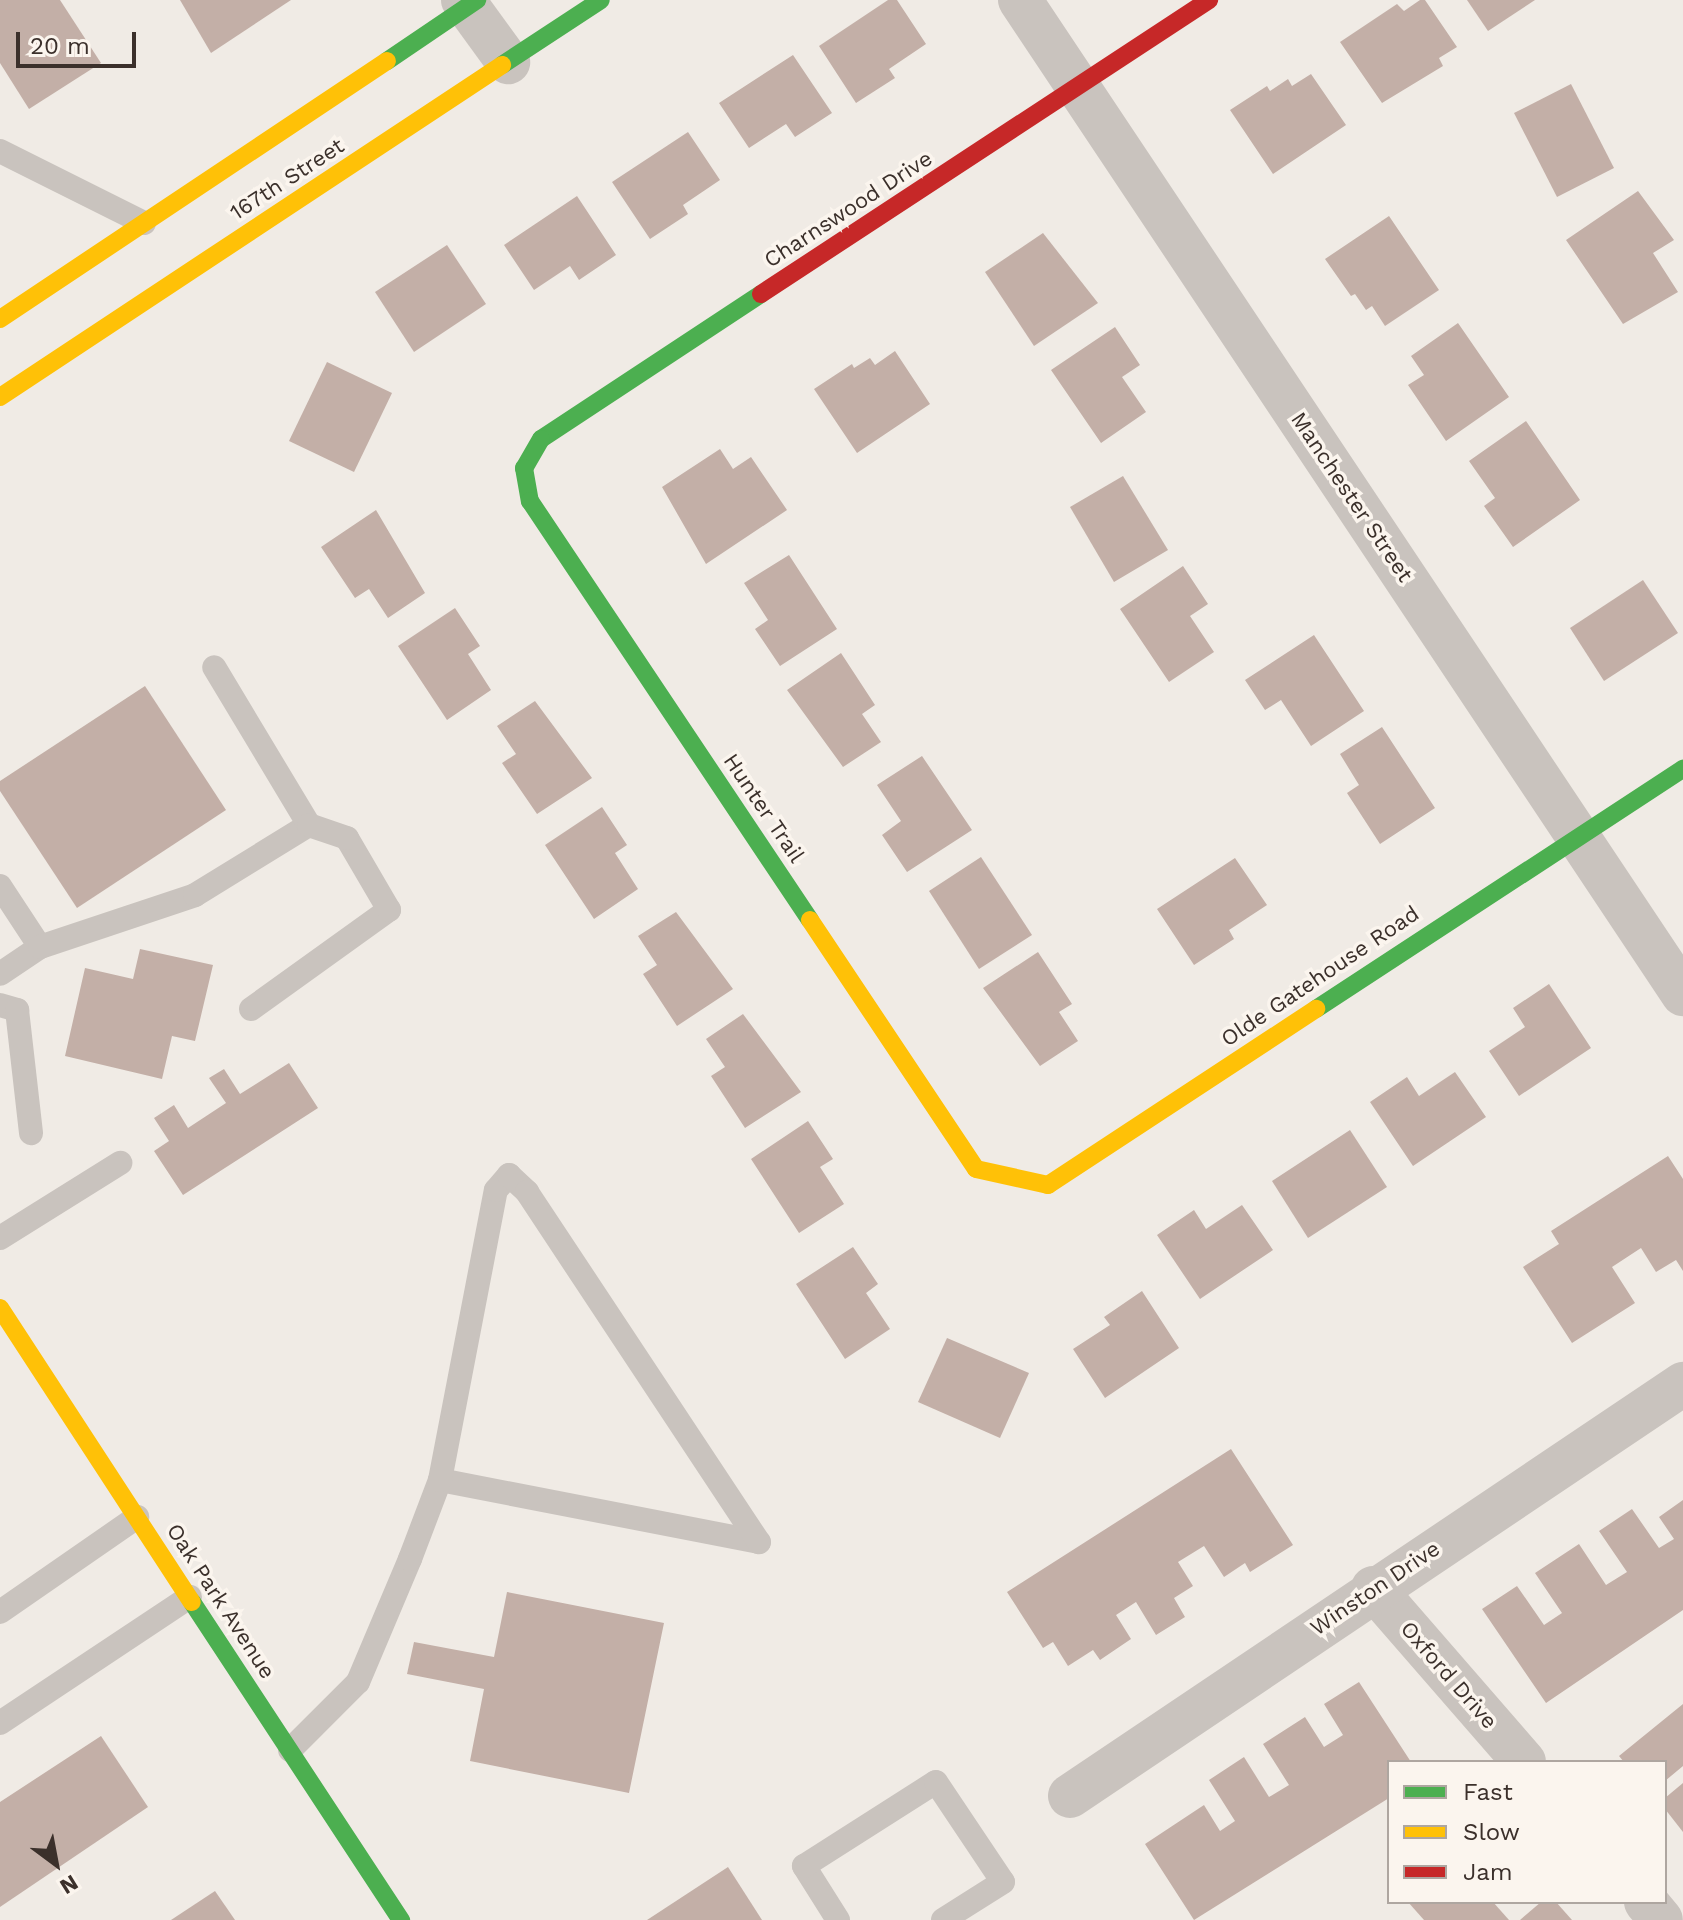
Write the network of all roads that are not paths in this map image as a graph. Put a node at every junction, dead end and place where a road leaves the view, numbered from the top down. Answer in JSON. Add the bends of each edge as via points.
{"nodes":[{"id":1,"x":601,"y":0,"type":"edge"},
{"id":2,"x":1020,"y":0,"type":"edge"},
{"id":3,"x":1209,"y":0,"type":"edge"},
{"id":4,"x":469,"y":2,"type":"edge"},
{"id":5,"x":508,"y":62,"type":"junction"},
{"id":6,"x":1078,"y":87,"type":"junction"},
{"id":7,"x":0,"y":151,"type":"edge"},
{"id":8,"x":144,"y":223,"type":"junction"},
{"id":9,"x":0,"y":319,"type":"edge"},
{"id":10,"x":0,"y":397,"type":"edge"},
{"id":11,"x":524,"y":468,"type":"joint"},
{"id":12,"x":214,"y":667,"type":"dead end"},
{"id":13,"x":1683,"y":769,"type":"edge"},
{"id":14,"x":309,"y":825,"type":"junction"},
{"id":15,"x":1578,"y":834,"type":"junction"},
{"id":16,"x":0,"y":886,"type":"edge"},
{"id":17,"x":40,"y":947,"type":"junction"},
{"id":18,"x":0,"y":974,"type":"edge"},
{"id":19,"x":1683,"y":994,"type":"edge"},
{"id":20,"x":0,"y":1005,"type":"edge"},
{"id":21,"x":251,"y":1009,"type":"dead end"},
{"id":22,"x":31,"y":1133,"type":"dead end"},
{"id":23,"x":120,"y":1163,"type":"dead end"},
{"id":24,"x":976,"y":1169,"type":"joint"},
{"id":25,"x":0,"y":1238,"type":"edge"},
{"id":26,"x":0,"y":1308,"type":"edge"},
{"id":27,"x":9,"y":1341,"type":"edge"},
{"id":28,"x":1683,"y":1384,"type":"edge"},
{"id":29,"x":440,"y":1480,"type":"junction"},
{"id":30,"x":137,"y":1517,"type":"junction"},
{"id":31,"x":1373,"y":1588,"type":"junction"},
{"id":32,"x":190,"y":1597,"type":"junction"},
{"id":33,"x":0,"y":1612,"type":"edge"},
{"id":34,"x":0,"y":1723,"type":"edge"},
{"id":35,"x":290,"y":1750,"type":"junction"},
{"id":36,"x":1522,"y":1760,"type":"edge"},
{"id":37,"x":1070,"y":1796,"type":"dead end"},
{"id":38,"x":1648,"y":1904,"type":"edge"},
{"id":39,"x":401,"y":1920,"type":"edge"},
{"id":40,"x":838,"y":1920,"type":"edge"},
{"id":41,"x":943,"y":1920,"type":"edge"},
{"id":42,"x":1661,"y":1920,"type":"edge"}],
"edges":[{"from":1,"to":5,"type":"street","name":"167th Street"},
{"from":2,"to":6,"type":"street","name":"Manchester Street"},
{"from":3,"to":6,"type":"street","name":"Charnswood Drive"},
{"from":4,"to":5,"type":"street"},
{"from":4,"to":8,"type":"street","name":"167th Street"},
{"from":5,"to":10,"type":"street","name":"167th Street"},
{"from":6,"to":11,"type":"street","name":"Charnswood Drive","via":[[541,439]]},
{"from":6,"to":15,"type":"street","name":"Manchester Street"},
{"from":7,"to":8,"type":"lane"},
{"from":8,"to":9,"type":"street","name":"167th Street"},
{"from":11,"to":24,"type":"street","name":"Hunter Trail","via":[[530,501]]},
{"from":12,"to":14,"type":"lane"},
{"from":13,"to":15,"type":"street","name":"Olde Gatehouse Road"},
{"from":14,"to":17,"type":"lane","via":[[195,895]]},
{"from":14,"to":21,"type":"lane","via":[[347,838],[389,910]]},
{"from":15,"to":19,"type":"street","name":"Manchester Street"},
{"from":15,"to":24,"type":"street","name":"Olde Gatehouse Road","via":[[1048,1185]]},
{"from":16,"to":17,"type":"lane"},
{"from":17,"to":18,"type":"lane"},
{"from":20,"to":22,"type":"lane","via":[[17,1010]]},
{"from":23,"to":25,"type":"lane"},
{"from":26,"to":27,"type":"street","name":"Oak Park Avenue"},
{"from":27,"to":30,"type":"street","name":"Oak Park Avenue"},
{"from":28,"to":31,"type":"street","name":"Winston Drive"},
{"from":29,"to":29,"type":"lane","via":[[496,1190],[509,1175],[527,1192],[759,1542]]},
{"from":29,"to":35,"type":"lane","via":[[358,1682]]},
{"from":30,"to":32,"type":"street","name":"Oak Park Avenue"},
{"from":30,"to":33,"type":"lane"},
{"from":31,"to":36,"type":"street","name":"Oxford Drive"},
{"from":31,"to":37,"type":"street","name":"Winston Drive"},
{"from":32,"to":34,"type":"lane"},
{"from":32,"to":35,"type":"street","name":"Oak Park Avenue"},
{"from":35,"to":39,"type":"street","name":"Oak Park Avenue"},
{"from":38,"to":42,"type":"street"},
{"from":40,"to":41,"type":"lane","via":[[804,1866],[936,1782],[1003,1882]]}]}
